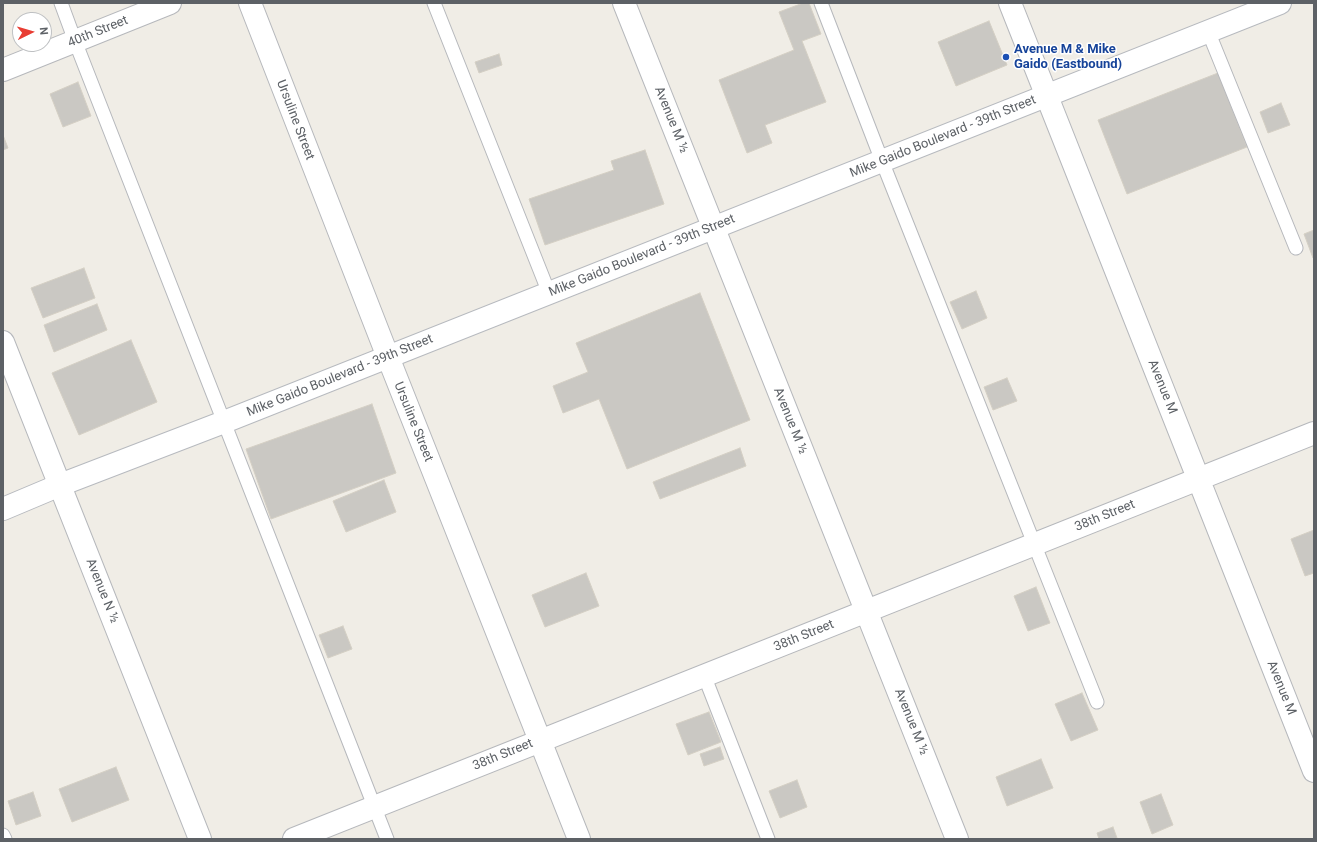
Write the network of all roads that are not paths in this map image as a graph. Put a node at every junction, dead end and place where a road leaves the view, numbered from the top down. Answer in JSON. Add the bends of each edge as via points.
{"nodes":[{"id":1,"x":61,"y":3,"type":"edge"},
{"id":2,"x":170,"y":3,"type":"edge"},
{"id":3,"x":250,"y":3,"type":"edge"},
{"id":4,"x":434,"y":3,"type":"edge"},
{"id":5,"x":624,"y":3,"type":"edge"},
{"id":6,"x":821,"y":3,"type":"edge"},
{"id":7,"x":1010,"y":3,"type":"edge"},
{"id":8,"x":1280,"y":3,"type":"edge"},
{"id":9,"x":1208,"y":31,"type":"junction"},
{"id":10,"x":75,"y":42,"type":"junction"},
{"id":11,"x":3,"y":70,"type":"edge"},
{"id":12,"x":1047,"y":95,"type":"junction"},
{"id":13,"x":882,"y":161,"type":"junction"},
{"id":14,"x":714,"y":228,"type":"junction"},
{"id":15,"x":1296,"y":248,"type":"dead end"},
{"id":16,"x":549,"y":293,"type":"junction"},
{"id":17,"x":3,"y":342,"type":"edge"},
{"id":18,"x":388,"y":357,"type":"junction"},
{"id":19,"x":224,"y":422,"type":"junction"},
{"id":20,"x":1314,"y":432,"type":"edge"},
{"id":21,"x":1198,"y":478,"type":"junction"},
{"id":22,"x":60,"y":485,"type":"junction"},
{"id":23,"x":3,"y":509,"type":"edge"},
{"id":24,"x":1034,"y":544,"type":"junction"},
{"id":25,"x":866,"y":611,"type":"junction"},
{"id":26,"x":704,"y":675,"type":"junction"},
{"id":27,"x":1097,"y":702,"type":"dead end"},
{"id":28,"x":540,"y":741,"type":"junction"},
{"id":29,"x":1314,"y":771,"type":"edge"},
{"id":30,"x":374,"y":807,"type":"junction"},
{"id":31,"x":3,"y":835,"type":"edge"},
{"id":32,"x":5,"y":839,"type":"edge"},
{"id":33,"x":200,"y":839,"type":"edge"},
{"id":34,"x":294,"y":839,"type":"edge"},
{"id":35,"x":387,"y":839,"type":"edge"},
{"id":36,"x":579,"y":839,"type":"edge"},
{"id":37,"x":768,"y":839,"type":"edge"},
{"id":38,"x":958,"y":839,"type":"edge"}],
"edges":[{"from":1,"to":10,"type":"lane"},
{"from":2,"to":10,"type":"street","name":"40th Street"},
{"from":3,"to":18,"type":"street","name":"Ursuline Street"},
{"from":4,"to":16,"type":"lane"},
{"from":5,"to":14,"type":"street","name":"Avenue M ½"},
{"from":6,"to":13,"type":"lane"},
{"from":7,"to":12,"type":"street","name":"Avenue M"},
{"from":8,"to":9,"type":"street","name":"Mike Gaido Boulevard - 39th Street"},
{"from":9,"to":12,"type":"street","name":"Mike Gaido Boulevard - 39th Street"},
{"from":9,"to":15,"type":"lane"},
{"from":10,"to":11,"type":"street","name":"40th Street"},
{"from":10,"to":19,"type":"lane"},
{"from":12,"to":13,"type":"street","name":"Mike Gaido Boulevard - 39th Street"},
{"from":12,"to":21,"type":"street","name":"Avenue M"},
{"from":13,"to":14,"type":"street","name":"Mike Gaido Boulevard - 39th Street"},
{"from":13,"to":24,"type":"lane"},
{"from":14,"to":16,"type":"street","name":"Mike Gaido Boulevard - 39th Street"},
{"from":14,"to":25,"type":"street","name":"Avenue M ½"},
{"from":16,"to":18,"type":"street","name":"Mike Gaido Boulevard - 39th Street"},
{"from":17,"to":22,"type":"street","name":"Avenue N ½"},
{"from":18,"to":19,"type":"street","name":"Mike Gaido Boulevard - 39th Street"},
{"from":18,"to":28,"type":"street","name":"Ursuline Street"},
{"from":19,"to":22,"type":"street","name":"Mike Gaido Boulevard - 39th Street"},
{"from":19,"to":30,"type":"lane"},
{"from":20,"to":21,"type":"street","name":"38th Street"},
{"from":21,"to":24,"type":"street","name":"38th Street"},
{"from":21,"to":29,"type":"street","name":"Avenue M"},
{"from":22,"to":23,"type":"street","name":"Mike Gaido Boulevard - 39th Street"},
{"from":22,"to":33,"type":"street","name":"Avenue N ½"},
{"from":24,"to":25,"type":"street","name":"38th Street"},
{"from":24,"to":27,"type":"lane"},
{"from":25,"to":26,"type":"street","name":"38th Street"},
{"from":25,"to":38,"type":"street","name":"Avenue M ½"},
{"from":26,"to":28,"type":"street","name":"38th Street"},
{"from":26,"to":37,"type":"lane"},
{"from":28,"to":30,"type":"street","name":"38th Street"},
{"from":28,"to":36,"type":"street","name":"Ursuline Street"},
{"from":30,"to":34,"type":"street","name":"38th Street"},
{"from":30,"to":35,"type":"lane"},
{"from":31,"to":32,"type":"lane"}]}
